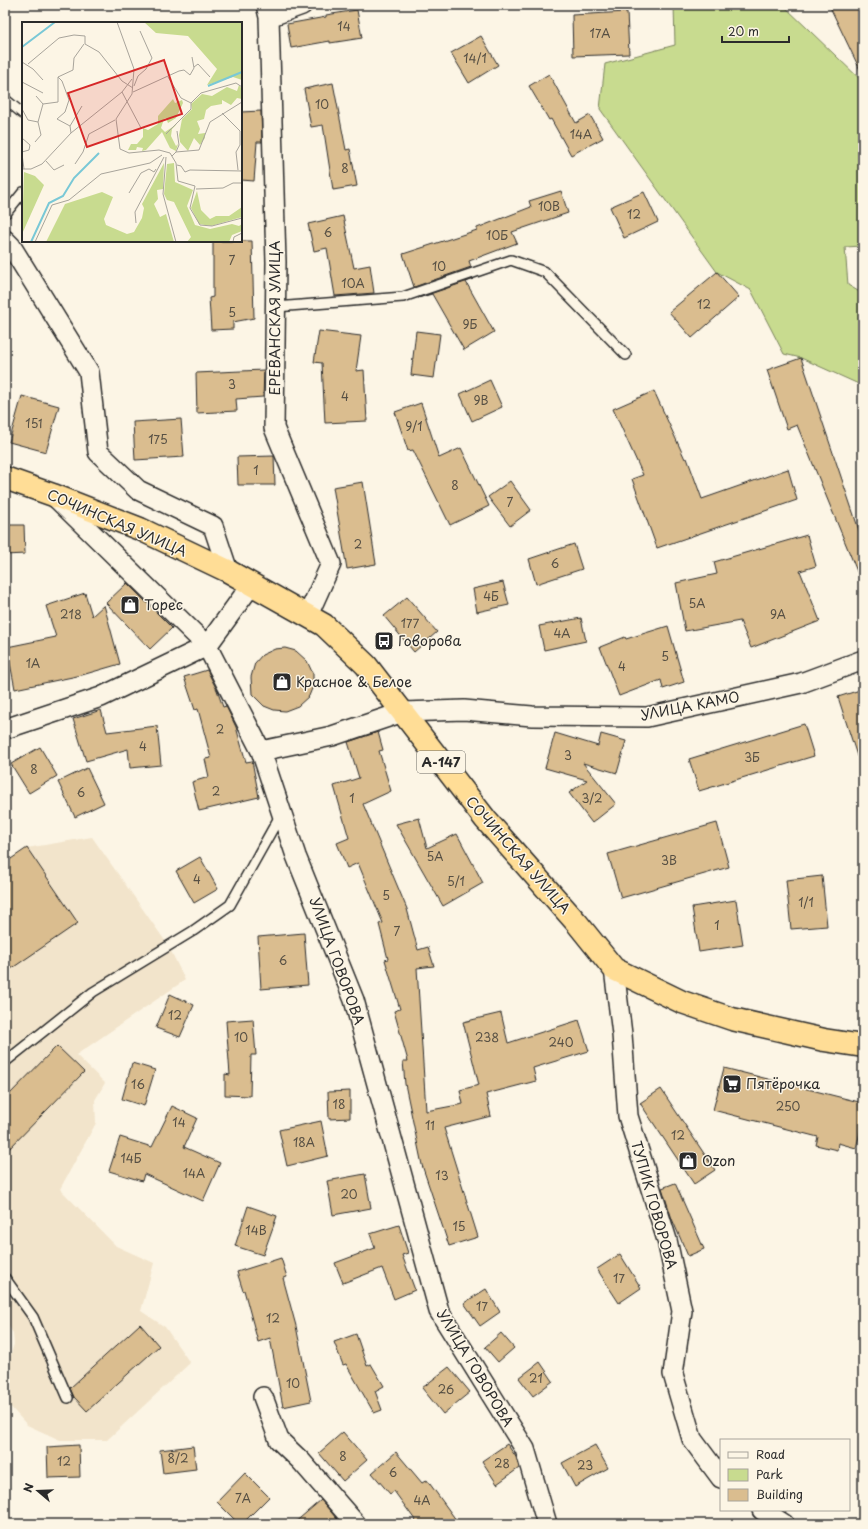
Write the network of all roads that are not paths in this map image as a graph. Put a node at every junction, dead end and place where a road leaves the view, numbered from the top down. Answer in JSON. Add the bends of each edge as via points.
{"nodes":[{"id":1,"x":302,"y":5,"type":"edge"},
{"id":2,"x":267,"y":11,"type":"edge"},
{"id":3,"x":5,"y":99,"type":"edge"},
{"id":4,"x":22,"y":113,"type":"edge"},
{"id":5,"x":22,"y":193,"type":"edge"},
{"id":6,"x":5,"y":212,"type":"edge"},
{"id":7,"x":5,"y":240,"type":"edge"},
{"id":8,"x":276,"y":308,"type":"junction"},
{"id":9,"x":626,"y":355,"type":"dead end"},
{"id":10,"x":5,"y":478,"type":"edge"},
{"id":11,"x":54,"y":495,"type":"junction"},
{"id":12,"x":228,"y":570,"type":"junction"},
{"id":13,"x":252,"y":584,"type":"junction"},
{"id":14,"x":308,"y":615,"type":"junction"},
{"id":15,"x":208,"y":646,"type":"junction"},
{"id":16,"x":863,"y":660,"type":"edge"},
{"id":17,"x":403,"y":712,"type":"junction"},
{"id":18,"x":5,"y":729,"type":"edge"},
{"id":19,"x":261,"y":751,"type":"junction"},
{"id":20,"x":281,"y":814,"type":"junction"},
{"id":21,"x":614,"y":969,"type":"junction"},
{"id":22,"x":863,"y":1046,"type":"edge"},
{"id":23,"x":5,"y":1062,"type":"edge"},
{"id":24,"x":5,"y":1278,"type":"edge"},
{"id":25,"x":263,"y":1397,"type":"dead end"},
{"id":26,"x":68,"y":1398,"type":"dead end"},
{"id":27,"x":720,"y":1477,"type":"edge"},
{"id":28,"x":764,"y":1511,"type":"edge"},
{"id":29,"x":356,"y":1524,"type":"edge"},
{"id":30,"x":547,"y":1524,"type":"edge"},
{"id":31,"x":784,"y":1524,"type":"edge"}],
"edges":[{"from":1,"to":2,"type":"street"},
{"from":2,"to":8,"type":"street","name":"ЕРЕВАНСКАЯ УЛИЦА"},
{"from":3,"to":4,"type":"lane"},
{"from":5,"to":6,"type":"lane"},
{"from":7,"to":12,"type":"street","via":[[20,259],[89,372],[98,452],[138,490],[213,526]]},
{"from":8,"to":9,"type":"lane","via":[[403,297],[511,260],[545,272]]},
{"from":8,"to":14,"type":"street","name":"ЕРЕВАНСКАЯ УЛИЦА","via":[[274,428],[331,564]]},
{"from":10,"to":11,"type":"highway","name":"СОЧИНСКАЯ УЛИЦА","number":"А-147"},
{"from":11,"to":12,"type":"highway","name":"СОЧИНСКАЯ УЛИЦА","number":"А-147","via":[[140,529]]},
{"from":11,"to":15,"type":"street","name":"УЛИЦА ГОВОРОВА"},
{"from":12,"to":13,"type":"highway","name":"СОЧИНСКАЯ УЛИЦА","number":"А-147"},
{"from":13,"to":14,"type":"highway","name":"СОЧИНСКАЯ УЛИЦА","number":"А-147"},
{"from":13,"to":15,"type":"street"},
{"from":14,"to":17,"type":"highway","name":"СОЧИНСКАЯ УЛИЦА","number":"А-147","via":[[324,625],[366,664]]},
{"from":15,"to":18,"type":"street","via":[[101,697]]},
{"from":15,"to":19,"type":"street","name":"УЛИЦА ГОВОРОВА"},
{"from":16,"to":17,"type":"street","name":"УЛИЦА КАМО","via":[[801,683],[647,717],[532,716],[464,710]]},
{"from":17,"to":19,"type":"street","name":"УЛИЦА КАМО","via":[[332,736]]},
{"from":17,"to":21,"type":"highway","name":"СОЧИНСКАЯ УЛИЦА","number":"А-147","via":[[486,820]]},
{"from":19,"to":20,"type":"street","name":"УЛИЦА ГОВОРОВА"},
{"from":20,"to":23,"type":"lane","via":[[230,905],[193,931],[93,992]]},
{"from":20,"to":30,"type":"street","name":"УЛИЦА ГОВОРОВА","via":[[354,1000],[439,1310],[525,1449]]},
{"from":21,"to":22,"type":"highway","name":"СОЧИНСКАЯ УЛИЦА","number":"А-147","via":[[682,1002],[732,1019]]},
{"from":21,"to":27,"type":"street","name":"ТУПИК ГОВОРОВА","via":[[628,1116],[667,1240],[682,1311],[674,1374],[692,1439]]},
{"from":24,"to":26,"type":"lane","via":[[33,1317]]},
{"from":25,"to":29,"type":"street","via":[[279,1440],[301,1461]]},
{"from":28,"to":31,"type":"street"}]}
